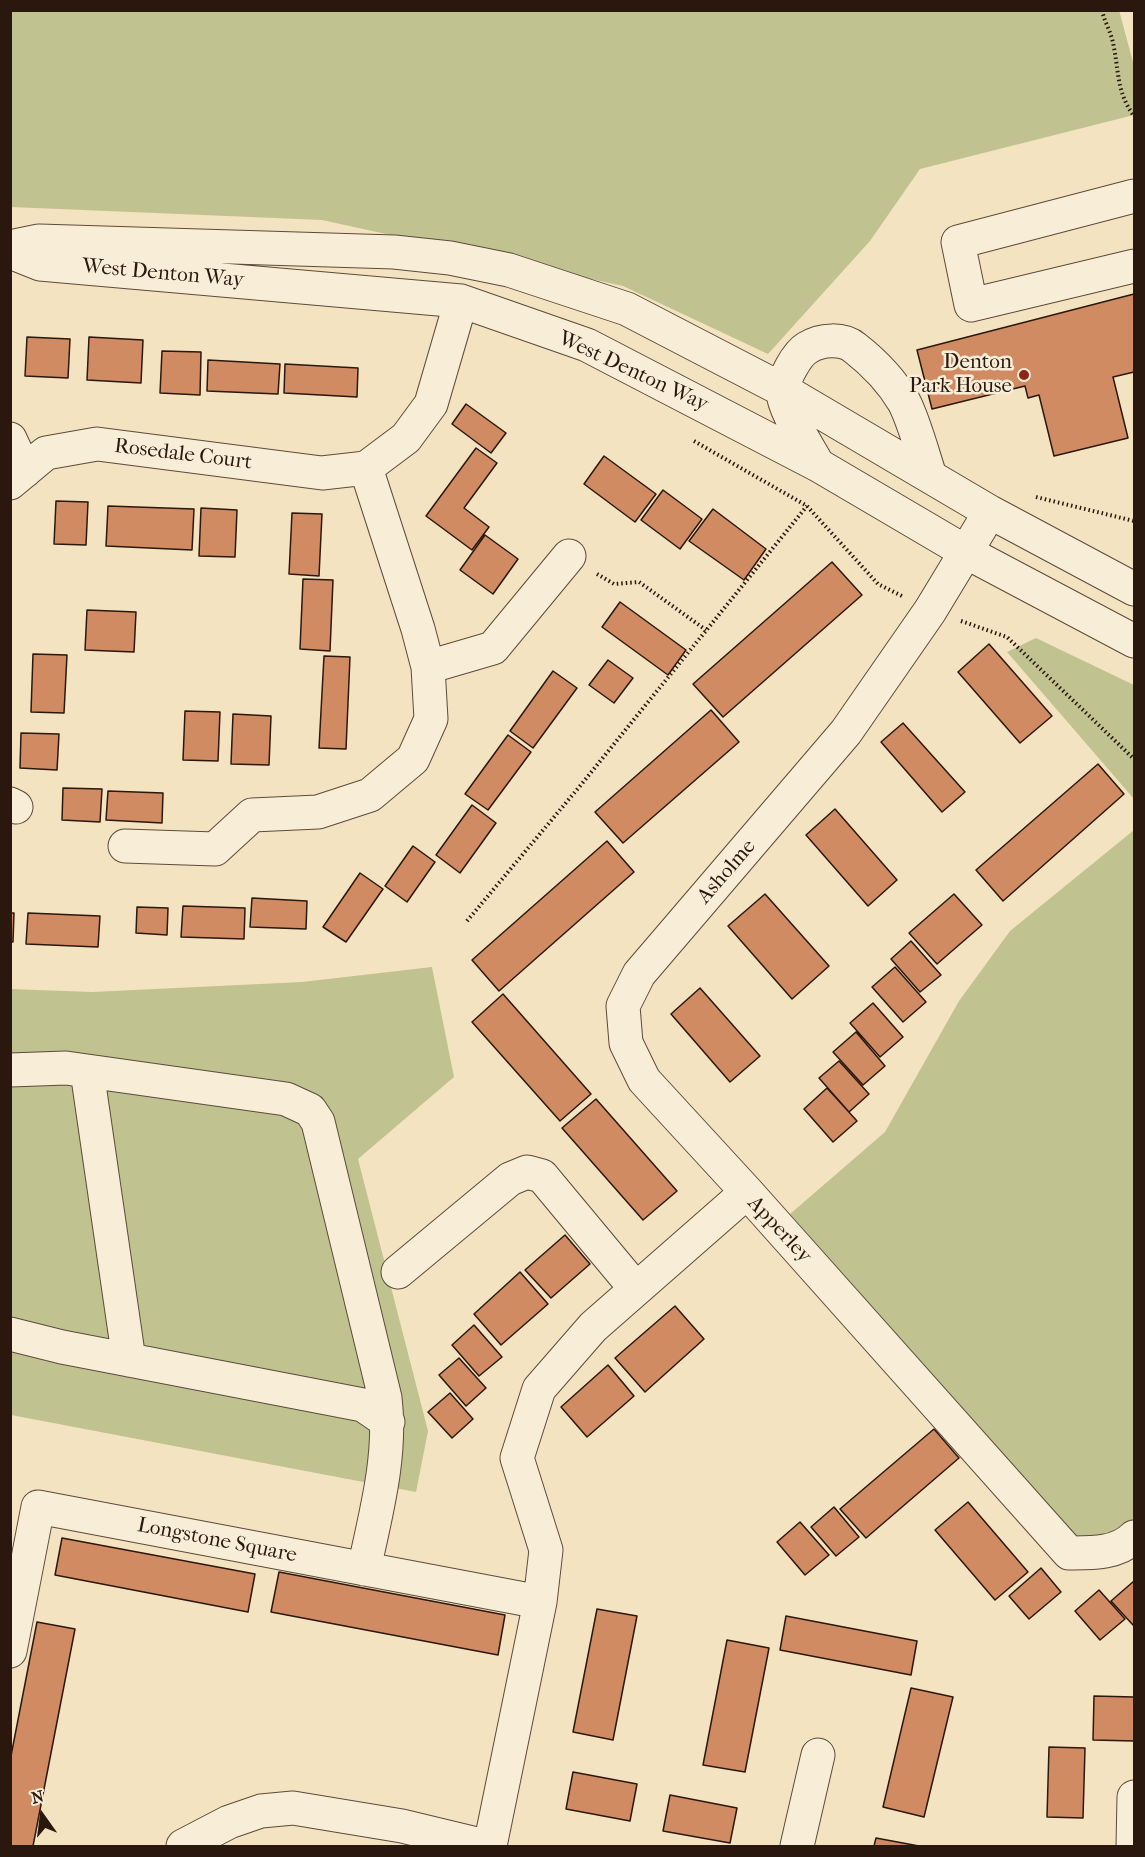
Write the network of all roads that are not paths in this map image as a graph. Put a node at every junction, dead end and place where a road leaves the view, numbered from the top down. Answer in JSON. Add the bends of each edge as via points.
{"nodes":[{"id":1,"x":1134,"y":196,"type":"edge"},
{"id":2,"x":10,"y":247,"type":"edge"},
{"id":3,"x":10,"y":252,"type":"edge"},
{"id":4,"x":1134,"y":266,"type":"edge"},
{"id":5,"x":461,"y":301,"type":"junction"},
{"id":6,"x":783,"y":390,"type":"junction"},
{"id":7,"x":10,"y":439,"type":"edge"},
{"id":8,"x":818,"y":465,"type":"junction"},
{"id":9,"x":366,"y":468,"type":"junction"},
{"id":10,"x":930,"y":476,"type":"junction"},
{"id":11,"x":18,"y":477,"type":"edge"},
{"id":12,"x":990,"y":512,"type":"junction"},
{"id":13,"x":966,"y":552,"type":"junction"},
{"id":14,"x":569,"y":556,"type":"road end"},
{"id":15,"x":1134,"y":590,"type":"edge"},
{"id":16,"x":1134,"y":641,"type":"edge"},
{"id":17,"x":428,"y":667,"type":"junction"},
{"id":18,"x":125,"y":846,"type":"dead end"},
{"id":19,"x":10,"y":1070,"type":"edge"},
{"id":20,"x":87,"y":1071,"type":"junction"},
{"id":21,"x":747,"y":1192,"type":"junction"},
{"id":22,"x":398,"y":1272,"type":"dead end"},
{"id":23,"x":636,"y":1289,"type":"junction"},
{"id":24,"x":10,"y":1334,"type":"edge"},
{"id":25,"x":129,"y":1360,"type":"junction"},
{"id":26,"x":388,"y":1422,"type":"junction"},
{"id":27,"x":1134,"y":1538,"type":"edge"},
{"id":28,"x":364,"y":1569,"type":"junction"},
{"id":29,"x":540,"y":1602,"type":"junction"},
{"id":30,"x":10,"y":1651,"type":"edge"},
{"id":31,"x":818,"y":1755,"type":"dead end"},
{"id":32,"x":1134,"y":1797,"type":"edge"},
{"id":33,"x":183,"y":1846,"type":"edge"},
{"id":34,"x":485,"y":1846,"type":"edge"},
{"id":35,"x":490,"y":1846,"type":"edge"},
{"id":36,"x":797,"y":1846,"type":"edge"},
{"id":37,"x":1133,"y":1846,"type":"edge"}],
"edges":[{"from":1,"to":4,"type":"street","via":[[958,242],[971,305]]},
{"from":2,"to":6,"type":"street","name":"West Denton Way","via":[[39,241],[394,252],[450,258],[509,270],[627,309]]},
{"from":3,"to":5,"type":"street","name":"West Denton Way","via":[[39,264]]},
{"from":5,"to":8,"type":"street","name":"West Denton Way","via":[[587,345]]},
{"from":5,"to":9,"type":"street","via":[[431,404],[406,438]]},
{"from":6,"to":8,"type":"street","via":[[785,404]]},
{"from":6,"to":10,"type":"street","name":"West Denton Way"},
{"from":6,"to":10,"type":"street","via":[[791,367],[806,348],[842,341],[853,346],[904,402]]},
{"from":7,"to":11,"type":"street"},
{"from":8,"to":13,"type":"street","name":"West Denton Way"},
{"from":9,"to":11,"type":"street","name":"Rosedale Court","via":[[322,473],[97,444],[46,453]]},
{"from":9,"to":17,"type":"street"},
{"from":10,"to":12,"type":"street","name":"West Denton Way"},
{"from":12,"to":13,"type":"street","name":"Asholme"},
{"from":12,"to":15,"type":"street","name":"West Denton Way"},
{"from":13,"to":16,"type":"street","name":"West Denton Way"},
{"from":13,"to":21,"type":"street","name":"Asholme","via":[[846,732],[639,975],[623,1006],[626,1043],[644,1080]]},
{"from":14,"to":17,"type":"street","via":[[493,648]]},
{"from":17,"to":18,"type":"street","via":[[430,719],[413,759],[370,795],[318,812],[252,815],[215,849]]},
{"from":19,"to":20,"type":"street"},
{"from":20,"to":25,"type":"street"},
{"from":20,"to":26,"type":"street","via":[[286,1099],[310,1110],[321,1134]]},
{"from":21,"to":23,"type":"street","name":"Apperley"},
{"from":21,"to":27,"type":"street","name":"Apperley","via":[[1069,1553],[1098,1553]]},
{"from":22,"to":23,"type":"street","via":[[510,1179],[527,1172],[542,1176]]},
{"from":23,"to":29,"type":"street","name":"Apperley","via":[[593,1327],[539,1389],[517,1458],[546,1550]]},
{"from":24,"to":25,"type":"street"},
{"from":25,"to":26,"type":"street","via":[[363,1405]]},
{"from":26,"to":28,"type":"street","via":[[380,1495]]},
{"from":28,"to":29,"type":"street","name":"Longstone Square"},
{"from":28,"to":30,"type":"street","name":"Longstone Square","via":[[38,1507]]},
{"from":29,"to":35,"type":"street"},
{"from":31,"to":36,"type":"street"},
{"from":32,"to":37,"type":"street"},
{"from":33,"to":34,"type":"street","via":[[229,1822],[261,1811],[293,1808],[402,1826]]}]}
